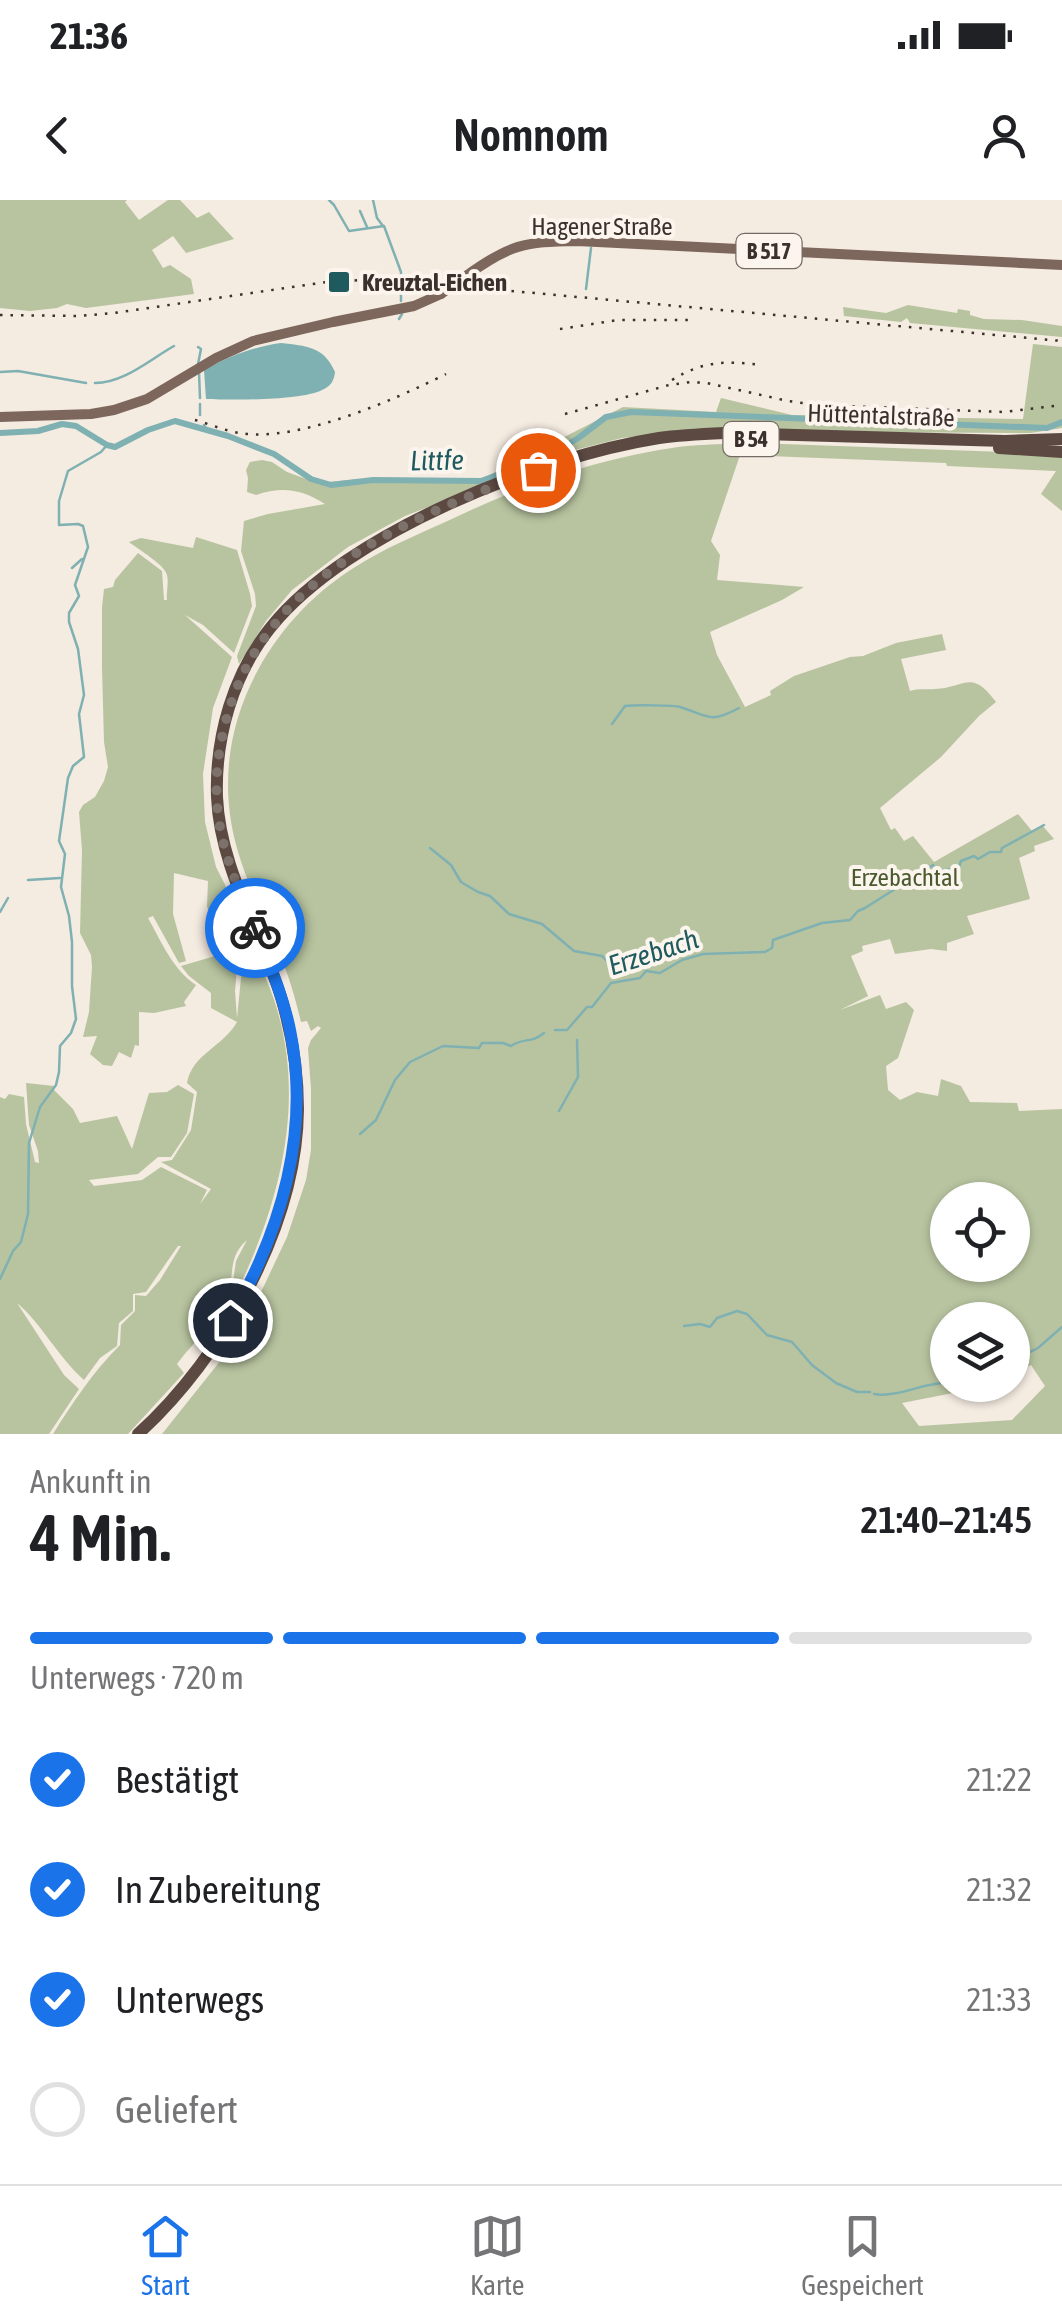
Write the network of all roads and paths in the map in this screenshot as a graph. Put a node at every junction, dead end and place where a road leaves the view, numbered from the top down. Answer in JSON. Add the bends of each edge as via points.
{"nodes":[{"id":1,"x":1062,"y":264,"type":"edge"},
{"id":2,"x":0,"y":417,"type":"edge"},
{"id":3,"x":1062,"y":442,"type":"edge"},
{"id":4,"x":1001,"y":444,"type":"junction"},
{"id":5,"x":452,"y":507,"type":"junction"},
{"id":6,"x":138,"y":1434,"type":"edge"},
{"id":7,"x":148,"y":1434,"type":"edge"}],
"edges":[{"from":1,"to":2,"type":"main road","name":"Hagener Straße","number":"B 517","bridge":true,"via":[[577,240],[521,245],[414,306],[265,337],[114,410]]},
{"from":3,"to":4,"type":"highway"},
{"from":3,"to":4,"type":"highway"},
{"from":4,"to":5,"type":"highway","name":"Hüttentalstraße","number":"B 54","via":[[726,439],[658,445],[538,470]]},
{"from":5,"to":6,"type":"highway","number":"B 54","via":[[395,531],[310,586],[264,637],[235,689],[219,756],[220,824],[289,1026],[298,1100],[294,1151],[277,1218],[240,1302],[192,1377]]},
{"from":5,"to":7,"type":"highway","number":"B 54","via":[[313,591],[263,649],[232,718],[224,770],[226,824],[295,1026],[303,1085],[300,1152],[268,1260],[246,1304],[196,1381]]}]}
